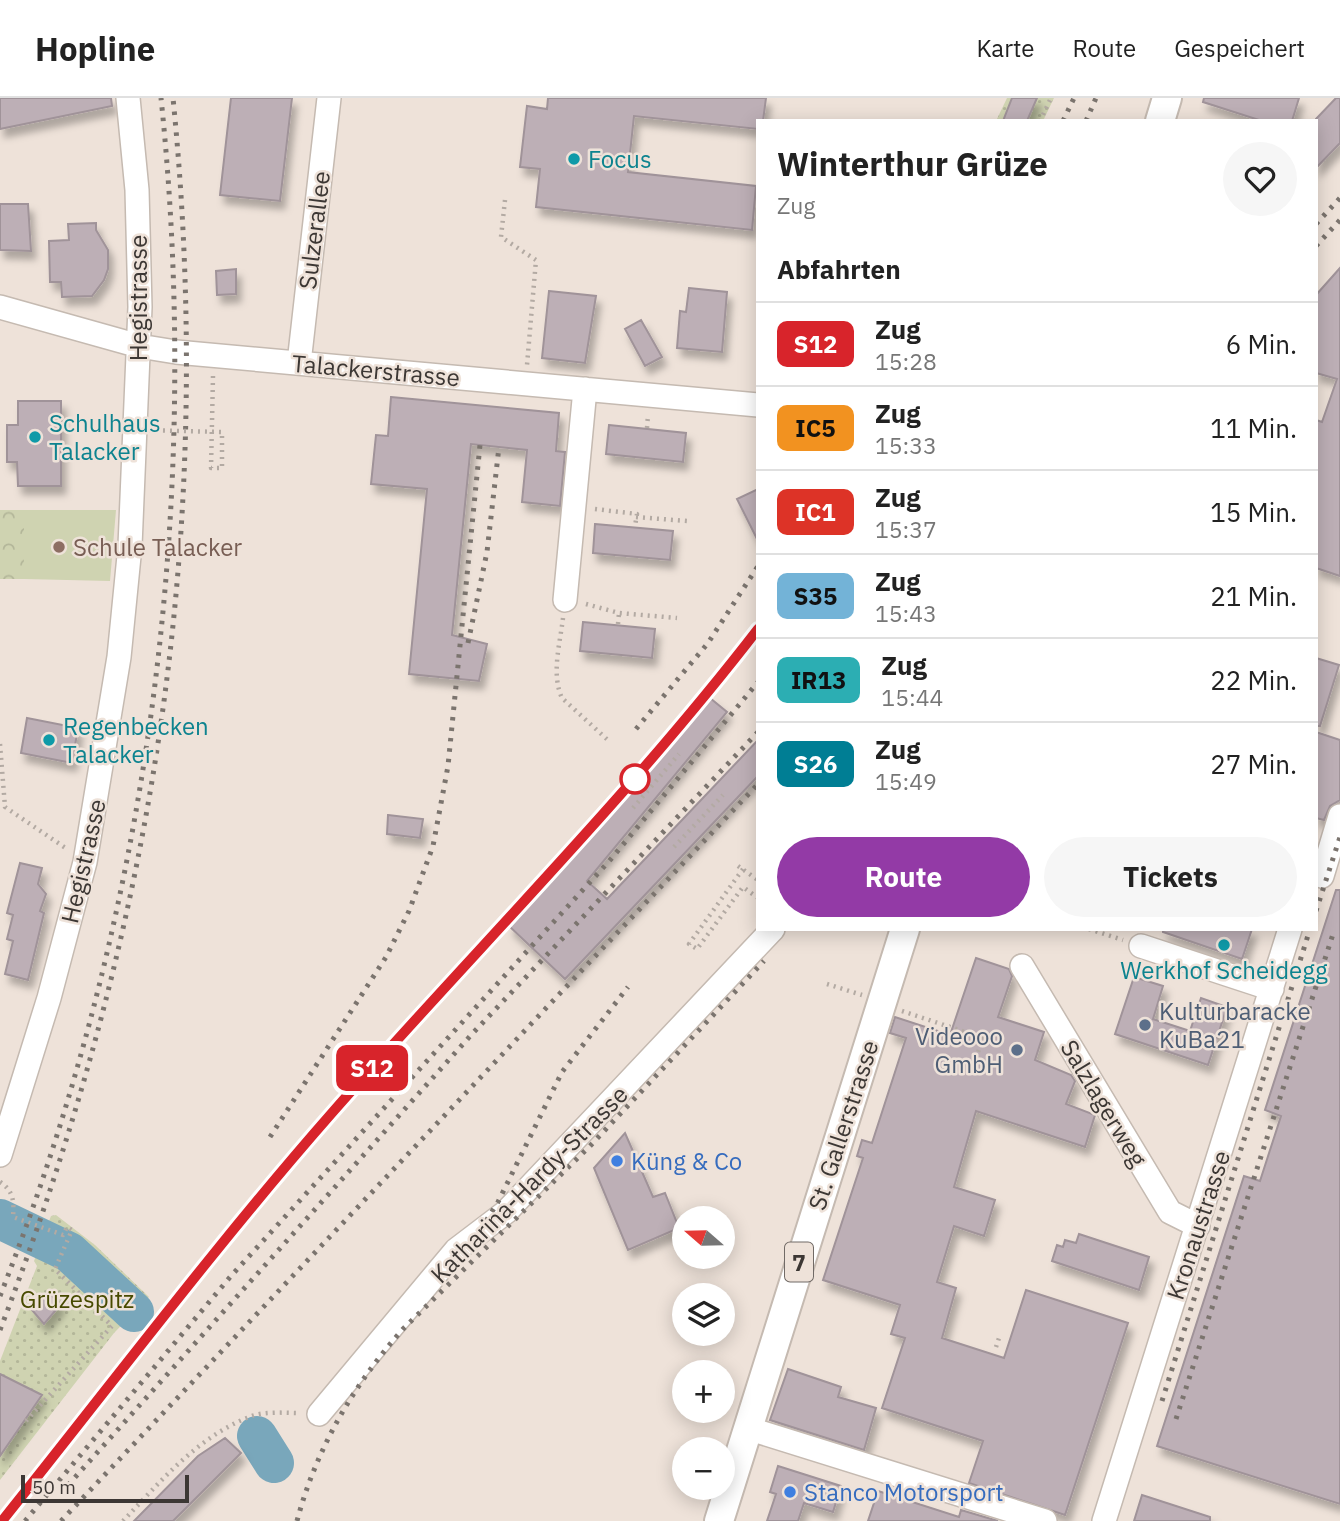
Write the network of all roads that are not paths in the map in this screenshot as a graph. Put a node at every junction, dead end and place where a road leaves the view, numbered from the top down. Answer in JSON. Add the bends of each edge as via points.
{"nodes":[{"id":1,"x":128,"y":98,"type":"edge"},
{"id":2,"x":329,"y":98,"type":"edge"},
{"id":3,"x":1167,"y":98,"type":"edge"},
{"id":4,"x":1161,"y":119,"type":"edge"},
{"id":5,"x":0,"y":307,"type":"edge"},
{"id":6,"x":139,"y":346,"type":"junction"},
{"id":7,"x":299,"y":363,"type":"junction"},
{"id":8,"x":585,"y":389,"type":"junction"},
{"id":9,"x":756,"y":405,"type":"edge"},
{"id":10,"x":565,"y":600,"type":"road end"},
{"id":11,"x":1340,"y":816,"type":"edge"},
{"id":12,"x":1326,"y":877,"type":"edge"},
{"id":13,"x":771,"y":931,"type":"edge"},
{"id":14,"x":904,"y":931,"type":"edge"},
{"id":15,"x":1289,"y":931,"type":"edge"},
{"id":16,"x":1140,"y":946,"type":"road end"},
{"id":17,"x":1022,"y":966,"type":"dead end"},
{"id":18,"x":1272,"y":989,"type":"junction"},
{"id":19,"x":0,"y":1155,"type":"edge"},
{"id":20,"x":1198,"y":1226,"type":"junction"},
{"id":21,"x":319,"y":1414,"type":"road end"},
{"id":22,"x":747,"y":1428,"type":"junction"},
{"id":23,"x":719,"y":1521,"type":"edge"},
{"id":24,"x":1045,"y":1521,"type":"edge"},
{"id":25,"x":1104,"y":1521,"type":"edge"}],
"edges":[{"from":1,"to":6,"type":"street","name":"Hegistrasse","via":[[137,190]]},
{"from":2,"to":7,"type":"street","name":"Sulzerallee"},
{"from":3,"to":4,"type":"main road"},
{"from":5,"to":6,"type":"street","name":"Talackerstrasse"},
{"from":6,"to":7,"type":"street","name":"Talackerstrasse"},
{"from":6,"to":19,"type":"street","name":"Hegistrasse","via":[[126,598],[99,794],[50,998]]},
{"from":7,"to":8,"type":"street","name":"Talackerstrasse"},
{"from":8,"to":9,"type":"street","name":"Talackerstrasse"},
{"from":8,"to":10,"type":"street"},
{"from":11,"to":12,"type":"street"},
{"from":13,"to":21,"type":"street","name":"Katharina-Hardy-Strasse","via":[[515,1203],[456,1250]]},
{"from":14,"to":22,"type":"main road","name":"St. Gallerstrasse","number":"7","via":[[872,1000]]},
{"from":15,"to":18,"type":"street","name":"Kronaustrasse"},
{"from":16,"to":18,"type":"street"},
{"from":17,"to":20,"type":"street","name":"Salzlagerweg","via":[[1170,1212]]},
{"from":18,"to":20,"type":"street","name":"Kronaustrasse"},
{"from":20,"to":25,"type":"street","name":"Kronaustrasse"},
{"from":22,"to":23,"type":"main road","name":"St. Gallerstrasse","number":"7"},
{"from":22,"to":24,"type":"street"}]}
